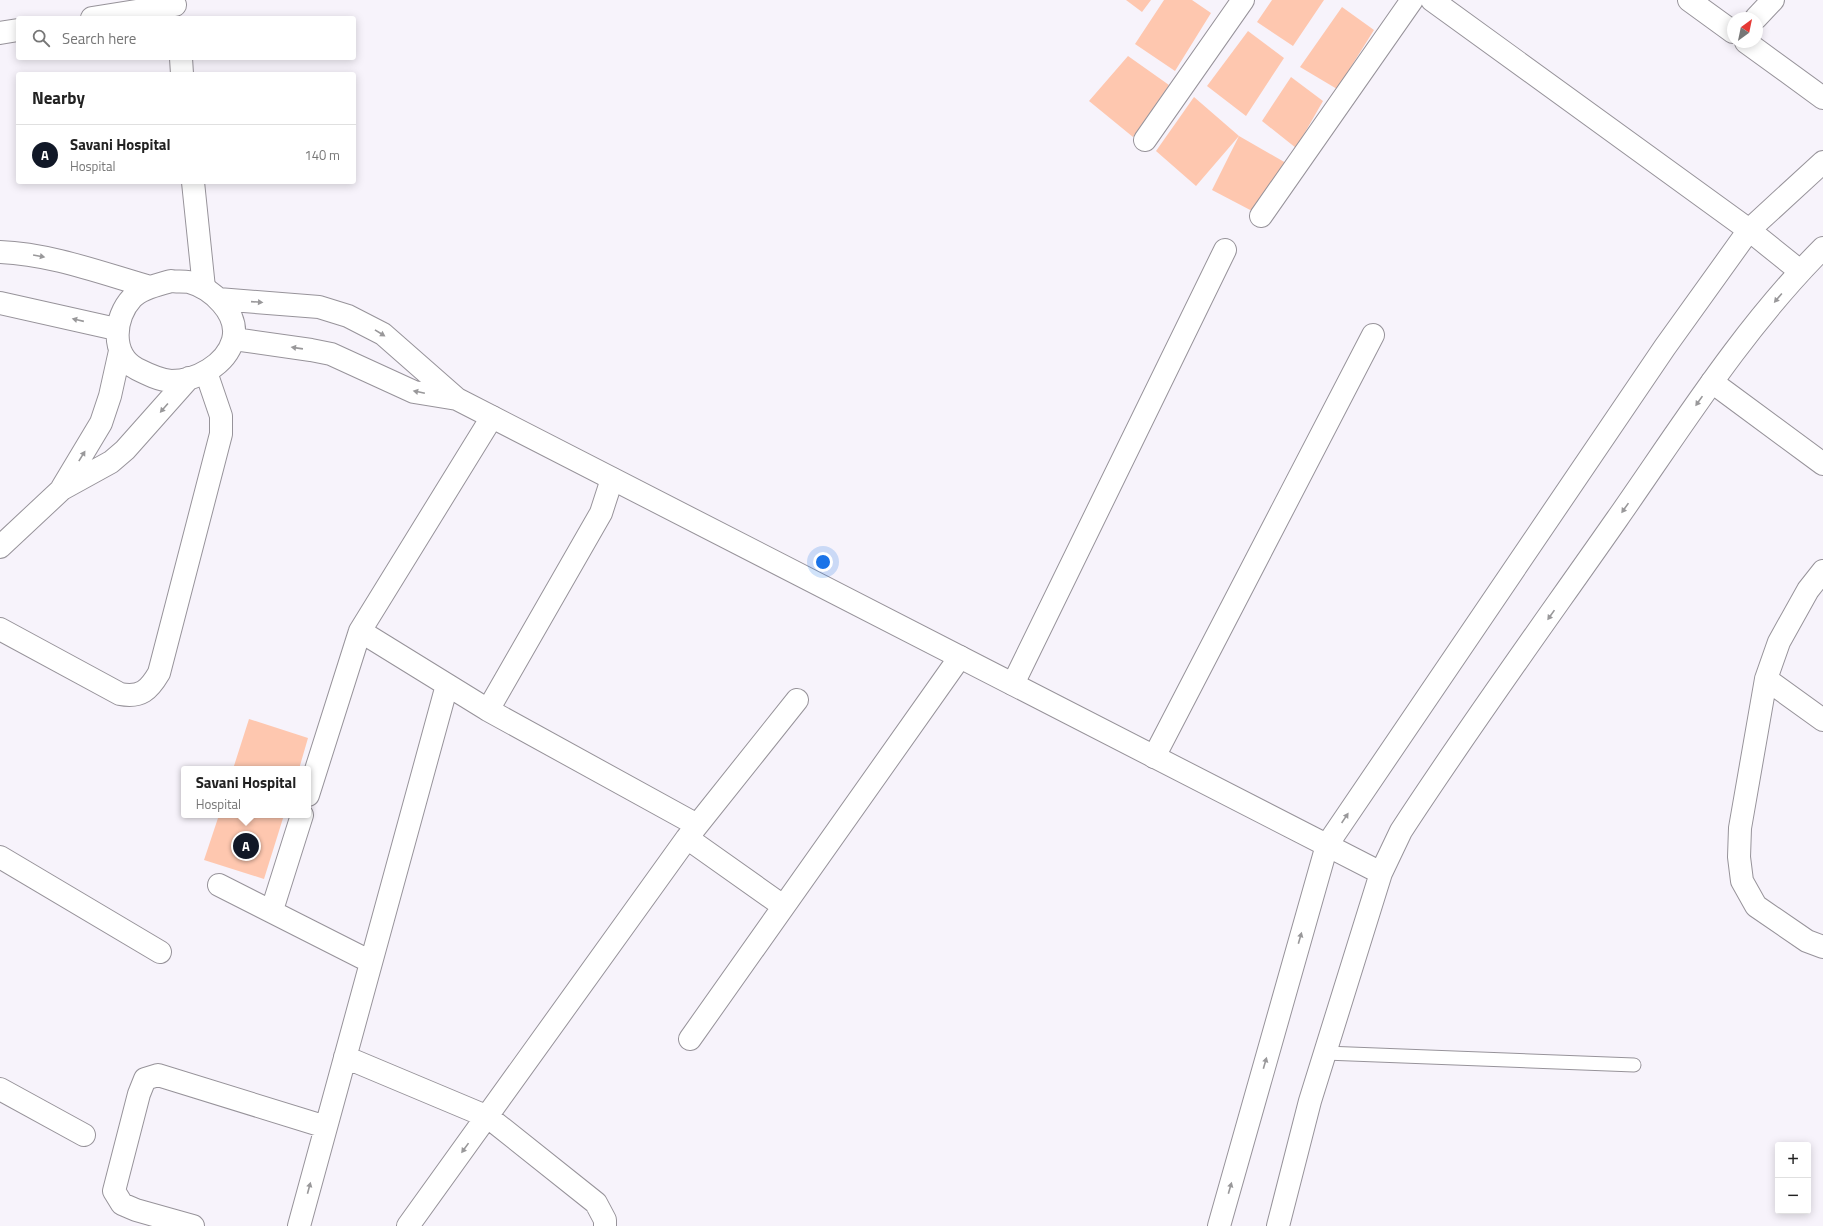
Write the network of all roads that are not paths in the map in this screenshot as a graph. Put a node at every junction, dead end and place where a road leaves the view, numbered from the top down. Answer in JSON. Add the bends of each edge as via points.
{"nodes":[{"id":1,"x":1243,"y":0,"type":"edge"},
{"id":2,"x":1412,"y":0,"type":"edge"},
{"id":3,"x":1432,"y":0,"type":"edge"},
{"id":4,"x":1689,"y":0,"type":"edge"},
{"id":5,"x":1773,"y":0,"type":"edge"},
{"id":6,"x":175,"y":8,"type":"edge"},
{"id":7,"x":1762,"y":12,"type":"edge"},
{"id":8,"x":109,"y":16,"type":"edge"},
{"id":9,"x":1727,"y":28,"type":"edge"},
{"id":10,"x":16,"y":30,"type":"edge"},
{"id":11,"x":0,"y":33,"type":"edge"},
{"id":12,"x":1754,"y":48,"type":"edge"},
{"id":13,"x":181,"y":60,"type":"edge"},
{"id":14,"x":182,"y":72,"type":"edge"},
{"id":15,"x":1823,"y":98,"type":"edge"},
{"id":16,"x":1145,"y":140,"type":"dead end"},
{"id":17,"x":1823,"y":162,"type":"edge"},
{"id":18,"x":193,"y":184,"type":"edge"},
{"id":19,"x":1261,"y":216,"type":"dead end"},
{"id":20,"x":1750,"y":230,"type":"junction"},
{"id":21,"x":1823,"y":248,"type":"edge"},
{"id":22,"x":1225,"y":250,"type":"dead end"},
{"id":23,"x":0,"y":252,"type":"edge"},
{"id":24,"x":1800,"y":271,"type":"junction"},
{"id":25,"x":150,"y":287,"type":"junction"},
{"id":26,"x":211,"y":294,"type":"junction"},
{"id":27,"x":0,"y":303,"type":"edge"},
{"id":28,"x":116,"y":329,"type":"junction"},
{"id":29,"x":1373,"y":335,"type":"dead end"},
{"id":30,"x":234,"y":339,"type":"junction"},
{"id":31,"x":120,"y":351,"type":"junction"},
{"id":32,"x":198,"y":375,"type":"junction"},
{"id":33,"x":1712,"y":382,"type":"junction"},
{"id":34,"x":457,"y":400,"type":"junction"},
{"id":35,"x":492,"y":417,"type":"junction"},
{"id":36,"x":1823,"y":464,"type":"edge"},
{"id":37,"x":612,"y":479,"type":"junction"},
{"id":38,"x":62,"y":489,"type":"junction"},
{"id":39,"x":0,"y":547,"type":"edge"},
{"id":40,"x":1823,"y":571,"type":"edge"},
{"id":41,"x":0,"y":629,"type":"edge"},
{"id":42,"x":360,"y":631,"type":"junction"},
{"id":43,"x":960,"y":657,"type":"junction"},
{"id":44,"x":1766,"y":679,"type":"junction"},
{"id":45,"x":1013,"y":684,"type":"junction"},
{"id":46,"x":447,"y":685,"type":"junction"},
{"id":47,"x":797,"y":700,"type":"dead end"},
{"id":48,"x":488,"y":710,"type":"junction"},
{"id":49,"x":1823,"y":720,"type":"edge"},
{"id":50,"x":1154,"y":757,"type":"junction"},
{"id":51,"x":311,"y":786,"type":"edge"},
{"id":52,"x":301,"y":818,"type":"edge"},
{"id":53,"x":692,"y":831,"type":"junction"},
{"id":54,"x":1327,"y":845,"type":"junction"},
{"id":55,"x":0,"y":857,"type":"edge"},
{"id":56,"x":1381,"y":873,"type":"junction"},
{"id":57,"x":219,"y":885,"type":"dead end"},
{"id":58,"x":783,"y":906,"type":"junction"},
{"id":59,"x":272,"y":910,"type":"junction"},
{"id":60,"x":1823,"y":947,"type":"edge"},
{"id":61,"x":160,"y":952,"type":"dead end"},
{"id":62,"x":371,"y":962,"type":"junction"},
{"id":63,"x":690,"y":1039,"type":"dead end"},
{"id":64,"x":1325,"y":1053,"type":"junction"},
{"id":65,"x":345,"y":1057,"type":"junction"},
{"id":66,"x":1634,"y":1065,"type":"dead end"},
{"id":67,"x":0,"y":1089,"type":"edge"},
{"id":68,"x":488,"y":1117,"type":"junction"},
{"id":69,"x":326,"y":1127,"type":"junction"},
{"id":70,"x":84,"y":1136,"type":"dead end"},
{"id":71,"x":193,"y":1226,"type":"edge"},
{"id":72,"x":299,"y":1226,"type":"edge"},
{"id":73,"x":408,"y":1226,"type":"edge"},
{"id":74,"x":605,"y":1226,"type":"edge"},
{"id":75,"x":1219,"y":1226,"type":"edge"},
{"id":76,"x":1278,"y":1226,"type":"edge"}],
"edges":[{"from":1,"to":16,"type":"street"},
{"from":2,"to":19,"type":"street"},
{"from":3,"to":20,"type":"street"},
{"from":4,"to":9,"type":"street"},
{"from":5,"to":7,"type":"street"},
{"from":6,"to":8,"type":"street"},
{"from":10,"to":11,"type":"street"},
{"from":12,"to":15,"type":"street"},
{"from":13,"to":14,"type":"street"},
{"from":17,"to":20,"type":"street"},
{"from":18,"to":26,"type":"street"},
{"from":20,"to":24,"type":"street"},
{"from":54,"to":20,"type":"street","one_way":true,"via":[[1665,347]]},
{"from":21,"to":24,"type":"street"},
{"from":22,"to":45,"type":"street"},
{"from":23,"to":25,"type":"street","one_way":true,"via":[[54,259]]},
{"from":24,"to":33,"type":"street","one_way":true},
{"from":25,"to":26,"type":"street","via":[[171,281],[188,282]]},
{"from":25,"to":28,"type":"street","via":[[132,297],[121,314]]},
{"from":26,"to":30,"type":"street","via":[[228,310]]},
{"from":26,"to":34,"type":"street","one_way":true,"via":[[319,307],[348,316],[383,334]]},
{"from":28,"to":27,"type":"street","one_way":true},
{"from":28,"to":31,"type":"street"},
{"from":29,"to":50,"type":"street"},
{"from":30,"to":32,"type":"street","via":[[219,364]]},
{"from":34,"to":30,"type":"street","one_way":true,"via":[[414,392],[331,354]]},
{"from":31,"to":32,"type":"street","via":[[131,366],[152,376],[171,380]]},
{"from":38,"to":31,"type":"street","one_way":true,"via":[[101,424]]},
{"from":32,"to":38,"type":"street","one_way":true,"via":[[111,462]]},
{"from":32,"to":41,"type":"street","via":[[221,416],[221,434],[159,673],[149,689],[131,696],[120,694]]},
{"from":33,"to":36,"type":"street"},
{"from":33,"to":56,"type":"street","one_way":true,"via":[[1412,814]]},
{"from":34,"to":35,"type":"street"},
{"from":35,"to":37,"type":"street"},
{"from":35,"to":42,"type":"street"},
{"from":37,"to":43,"type":"street"},
{"from":37,"to":48,"type":"street","via":[[601,513]]},
{"from":38,"to":39,"type":"street"},
{"from":40,"to":44,"type":"street","via":[[1808,590],[1779,642]]},
{"from":42,"to":46,"type":"street"},
{"from":42,"to":51,"type":"street"},
{"from":43,"to":45,"type":"street"},
{"from":43,"to":58,"type":"street"},
{"from":44,"to":49,"type":"street"},
{"from":44,"to":60,"type":"street","via":[[1740,828],[1739,857],[1742,881],[1756,906],[1807,941]]},
{"from":45,"to":50,"type":"street"},
{"from":46,"to":48,"type":"street"},
{"from":46,"to":62,"type":"street"},
{"from":47,"to":53,"type":"street"},
{"from":48,"to":53,"type":"street"},
{"from":50,"to":54,"type":"street"},
{"from":52,"to":59,"type":"street"},
{"from":53,"to":58,"type":"street"},
{"from":53,"to":68,"type":"street"},
{"from":54,"to":56,"type":"street"},
{"from":75,"to":54,"type":"street","one_way":true},
{"from":55,"to":61,"type":"street"},
{"from":56,"to":64,"type":"street"},
{"from":57,"to":59,"type":"street"},
{"from":58,"to":63,"type":"street"},
{"from":59,"to":62,"type":"street"},
{"from":62,"to":65,"type":"street"},
{"from":64,"to":66,"type":"lane"},
{"from":64,"to":76,"type":"street"},
{"from":65,"to":68,"type":"street"},
{"from":65,"to":69,"type":"street"},
{"from":67,"to":70,"type":"street"},
{"from":68,"to":73,"type":"street","one_way":true},
{"from":68,"to":74,"type":"street","via":[[596,1203],[605,1220]]},
{"from":69,"to":71,"type":"street","via":[[158,1075],[145,1079],[114,1191],[122,1204]]},
{"from":72,"to":69,"type":"street","one_way":true}]}
